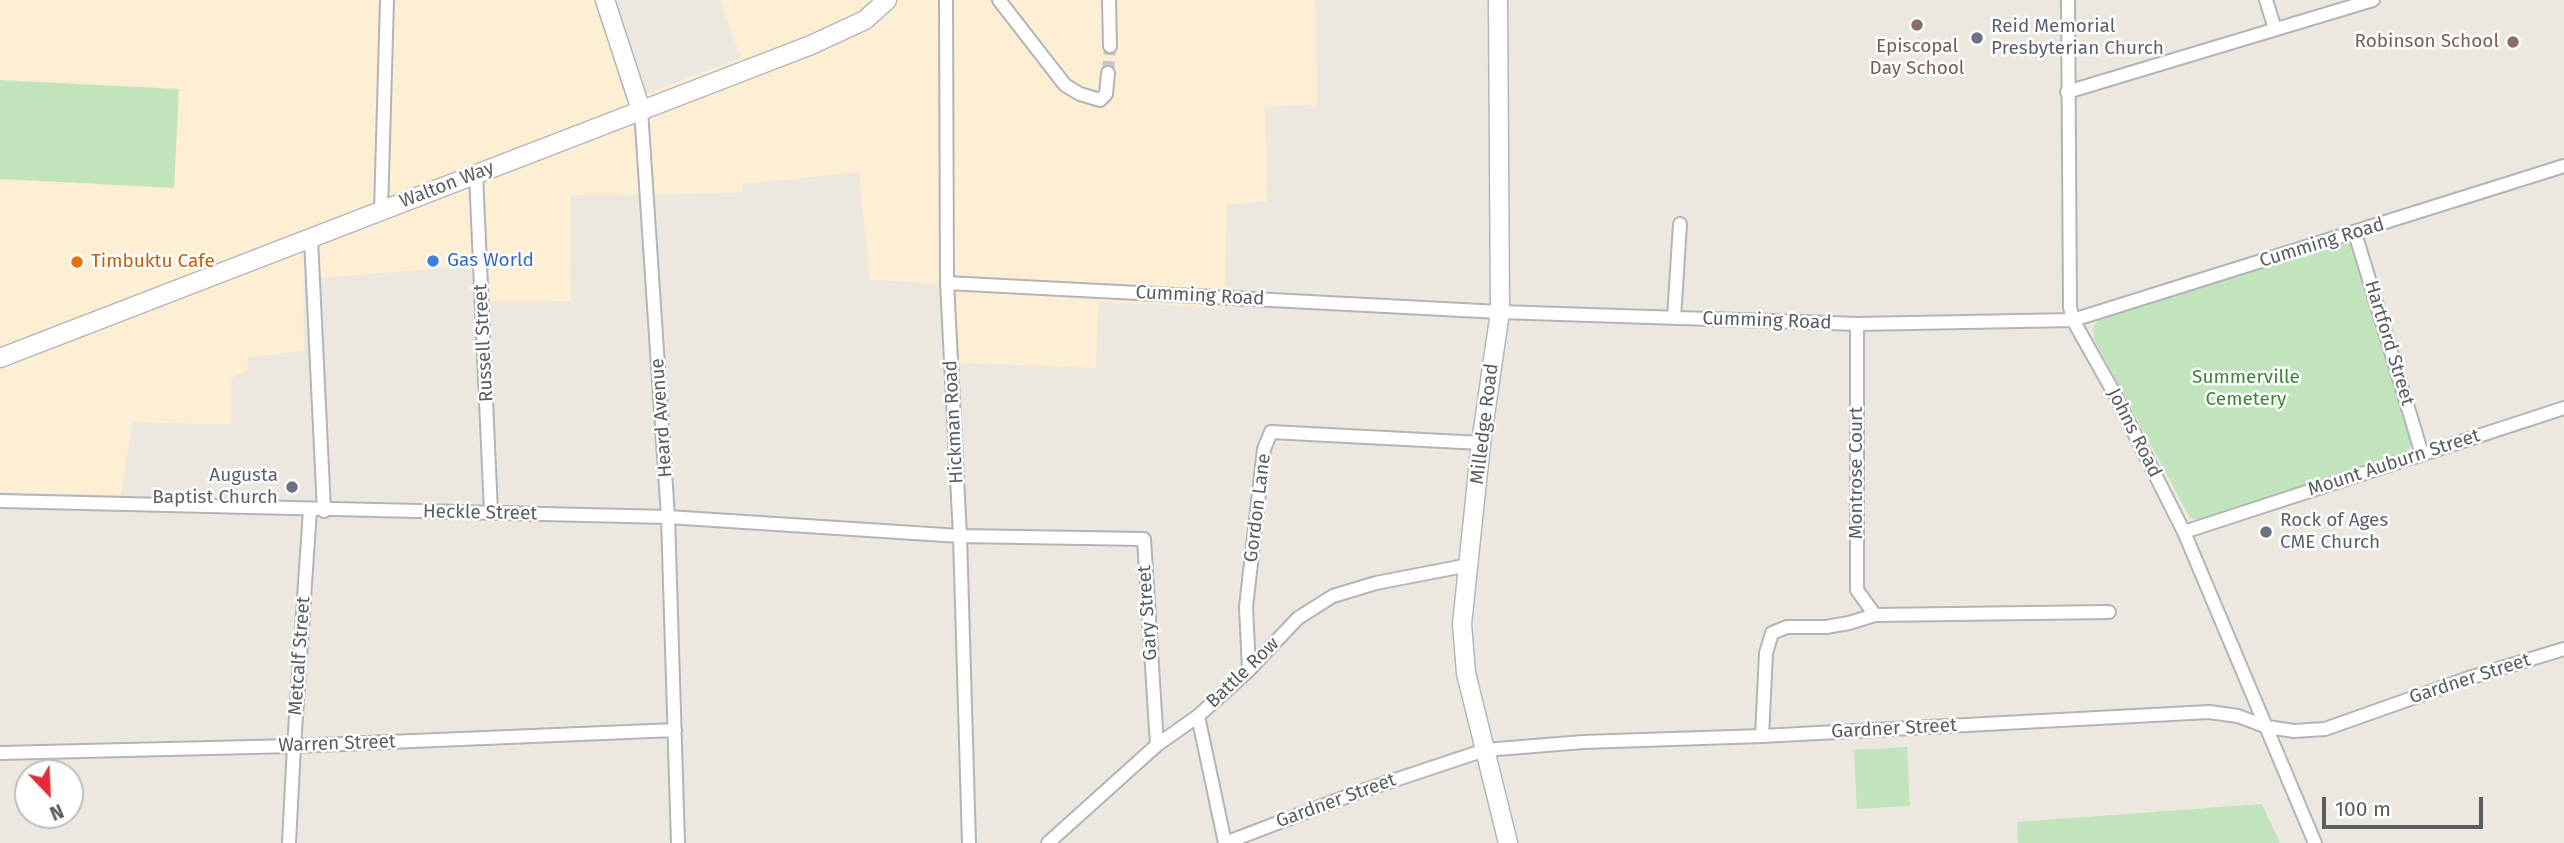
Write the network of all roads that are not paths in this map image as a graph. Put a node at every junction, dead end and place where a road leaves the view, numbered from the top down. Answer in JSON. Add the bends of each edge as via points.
{"nodes":[{"id":1,"x":387,"y":0,"type":"edge"},
{"id":2,"x":605,"y":0,"type":"edge"},
{"id":3,"x":887,"y":0,"type":"edge"},
{"id":4,"x":946,"y":0,"type":"edge"},
{"id":5,"x":999,"y":0,"type":"edge"},
{"id":6,"x":1109,"y":0,"type":"edge"},
{"id":7,"x":1498,"y":0,"type":"edge"},
{"id":8,"x":2068,"y":0,"type":"edge"},
{"id":9,"x":2266,"y":0,"type":"edge"},
{"id":10,"x":2373,"y":0,"type":"edge"},
{"id":11,"x":2275,"y":29,"type":"junction"},
{"id":12,"x":1110,"y":46,"type":"tunnel mouth"},
{"id":13,"x":1108,"y":73,"type":"tunnel mouth"},
{"id":14,"x":2067,"y":92,"type":"junction"},
{"id":15,"x":641,"y":110,"type":"junction"},
{"id":16,"x":2564,"y":166,"type":"edge"},
{"id":17,"x":476,"y":174,"type":"junction"},
{"id":18,"x":381,"y":211,"type":"junction"},
{"id":19,"x":1680,"y":223,"type":"dead end"},
{"id":20,"x":2355,"y":233,"type":"junction"},
{"id":21,"x":311,"y":239,"type":"junction"},
{"id":22,"x":947,"y":283,"type":"junction"},
{"id":23,"x":1500,"y":312,"type":"junction"},
{"id":24,"x":1674,"y":318,"type":"junction"},
{"id":25,"x":2073,"y":320,"type":"junction"},
{"id":26,"x":1857,"y":324,"type":"junction"},
{"id":27,"x":0,"y":358,"type":"edge"},
{"id":28,"x":2564,"y":408,"type":"edge"},
{"id":29,"x":1480,"y":443,"type":"junction"},
{"id":30,"x":2422,"y":454,"type":"junction"},
{"id":31,"x":0,"y":501,"type":"edge"},
{"id":32,"x":310,"y":510,"type":"junction"},
{"id":33,"x":324,"y":510,"type":"junction"},
{"id":34,"x":491,"y":513,"type":"junction"},
{"id":35,"x":668,"y":517,"type":"junction"},
{"id":36,"x":2184,"y":532,"type":"junction"},
{"id":37,"x":960,"y":537,"type":"junction"},
{"id":38,"x":1469,"y":565,"type":"junction"},
{"id":39,"x":2109,"y":612,"type":"dead end"},
{"id":40,"x":1875,"y":615,"type":"junction"},
{"id":41,"x":2564,"y":649,"type":"edge"},
{"id":42,"x":1249,"y":670,"type":"junction"},
{"id":43,"x":1198,"y":716,"type":"junction"},
{"id":44,"x":2267,"y":727,"type":"junction"},
{"id":45,"x":675,"y":730,"type":"junction"},
{"id":46,"x":1762,"y":736,"type":"junction"},
{"id":47,"x":1157,"y":745,"type":"junction"},
{"id":48,"x":294,"y":746,"type":"junction"},
{"id":49,"x":1485,"y":750,"type":"junction"},
{"id":50,"x":0,"y":753,"type":"edge"},
{"id":51,"x":289,"y":843,"type":"edge"},
{"id":52,"x":678,"y":843,"type":"edge"},
{"id":53,"x":969,"y":843,"type":"edge"},
{"id":54,"x":1048,"y":843,"type":"edge"},
{"id":55,"x":1225,"y":843,"type":"edge"},
{"id":56,"x":1508,"y":843,"type":"edge"},
{"id":57,"x":2315,"y":843,"type":"edge"}],
"edges":[{"from":1,"to":18,"type":"street"},
{"from":2,"to":15,"type":"street","name":"Heard Avenue"},
{"from":3,"to":15,"type":"street","name":"Walton Way","via":[[865,20],[811,45]]},
{"from":4,"to":22,"type":"street","name":"Hickman Road"},
{"from":5,"to":13,"type":"street","via":[[1065,85],[1100,100],[1106,94]]},
{"from":6,"to":12,"type":"street"},
{"from":7,"to":23,"type":"street","name":"Milledge Road"},
{"from":8,"to":14,"type":"street","name":"Johns Road"},
{"from":9,"to":11,"type":"street"},
{"from":10,"to":11,"type":"street"},
{"from":11,"to":14,"type":"street"},
{"from":14,"to":25,"type":"street","name":"Johns Road"},
{"from":15,"to":17,"type":"street","name":"Walton Way"},
{"from":15,"to":35,"type":"street","name":"Heard Avenue"},
{"from":16,"to":20,"type":"street","name":"Cumming Road"},
{"from":17,"to":18,"type":"street","name":"Walton Way"},
{"from":17,"to":34,"type":"street","name":"Russell Street"},
{"from":18,"to":21,"type":"street","name":"Walton Way"},
{"from":19,"to":24,"type":"street"},
{"from":20,"to":25,"type":"street","name":"Cumming Road"},
{"from":20,"to":30,"type":"street","name":"Hartford Street"},
{"from":21,"to":27,"type":"street","name":"Walton Way"},
{"from":21,"to":33,"type":"street"},
{"from":22,"to":23,"type":"street","name":"Cumming Road"},
{"from":22,"to":37,"type":"street","name":"Hickman Road"},
{"from":23,"to":24,"type":"street","name":"Cumming Road"},
{"from":23,"to":29,"type":"street","name":"Milledge Road"},
{"from":24,"to":26,"type":"street","name":"Cumming Road"},
{"from":25,"to":26,"type":"street","name":"Cumming Road"},
{"from":25,"to":36,"type":"street","name":"Johns Road"},
{"from":26,"to":40,"type":"street","name":"Montrose Court","via":[[1857,590]]},
{"from":28,"to":30,"type":"street","name":"Mount Auburn Street"},
{"from":29,"to":38,"type":"street","name":"Milledge Road"},
{"from":29,"to":42,"type":"street","name":"Gordon Lane","via":[[1271,432],[1264,449],[1246,607]]},
{"from":30,"to":36,"type":"street","name":"Mount Auburn Street"},
{"from":31,"to":32,"type":"street","name":"Heckle Street"},
{"from":32,"to":33,"type":"street","name":"Heckle Street"},
{"from":32,"to":48,"type":"street","name":"Metcalf Street"},
{"from":33,"to":34,"type":"street","name":"Heckle Street"},
{"from":34,"to":35,"type":"street","name":"Heckle Street"},
{"from":35,"to":37,"type":"street","name":"Heckle Street"},
{"from":35,"to":45,"type":"street","name":"Heard Avenue"},
{"from":36,"to":44,"type":"street","name":"Johns Road"},
{"from":37,"to":47,"type":"street","name":"Gary Street","via":[[1144,539]]},
{"from":37,"to":53,"type":"street","name":"Hickman Road"},
{"from":38,"to":42,"type":"street","name":"Battle Row","via":[[1333,596],[1297,618]]},
{"from":38,"to":49,"type":"street","name":"Milledge Road","via":[[1462,624],[1466,673]]},
{"from":39,"to":40,"type":"street"},
{"from":40,"to":46,"type":"street","via":[[1826,627],[1787,627],[1772,634],[1766,653]]},
{"from":41,"to":44,"type":"street","name":"Gardner Street","via":[[2325,729]]},
{"from":42,"to":43,"type":"street","name":"Battle Row"},
{"from":43,"to":47,"type":"street","name":"Battle Row"},
{"from":43,"to":55,"type":"street"},
{"from":44,"to":46,"type":"street","name":"Gardner Street","via":[[2209,712]]},
{"from":44,"to":57,"type":"street","name":"Johns Road"},
{"from":45,"to":48,"type":"street","name":"Warren Street"},
{"from":45,"to":52,"type":"street","name":"Heard Avenue"},
{"from":46,"to":49,"type":"street","name":"Gardner Street","via":[[1610,740]]},
{"from":47,"to":54,"type":"street","name":"Battle Row"},
{"from":48,"to":50,"type":"street","name":"Warren Street"},
{"from":48,"to":51,"type":"street","name":"Metcalf Street"},
{"from":49,"to":55,"type":"street","name":"Gardner Street"},
{"from":49,"to":56,"type":"street","name":"Milledge Road"}]}
